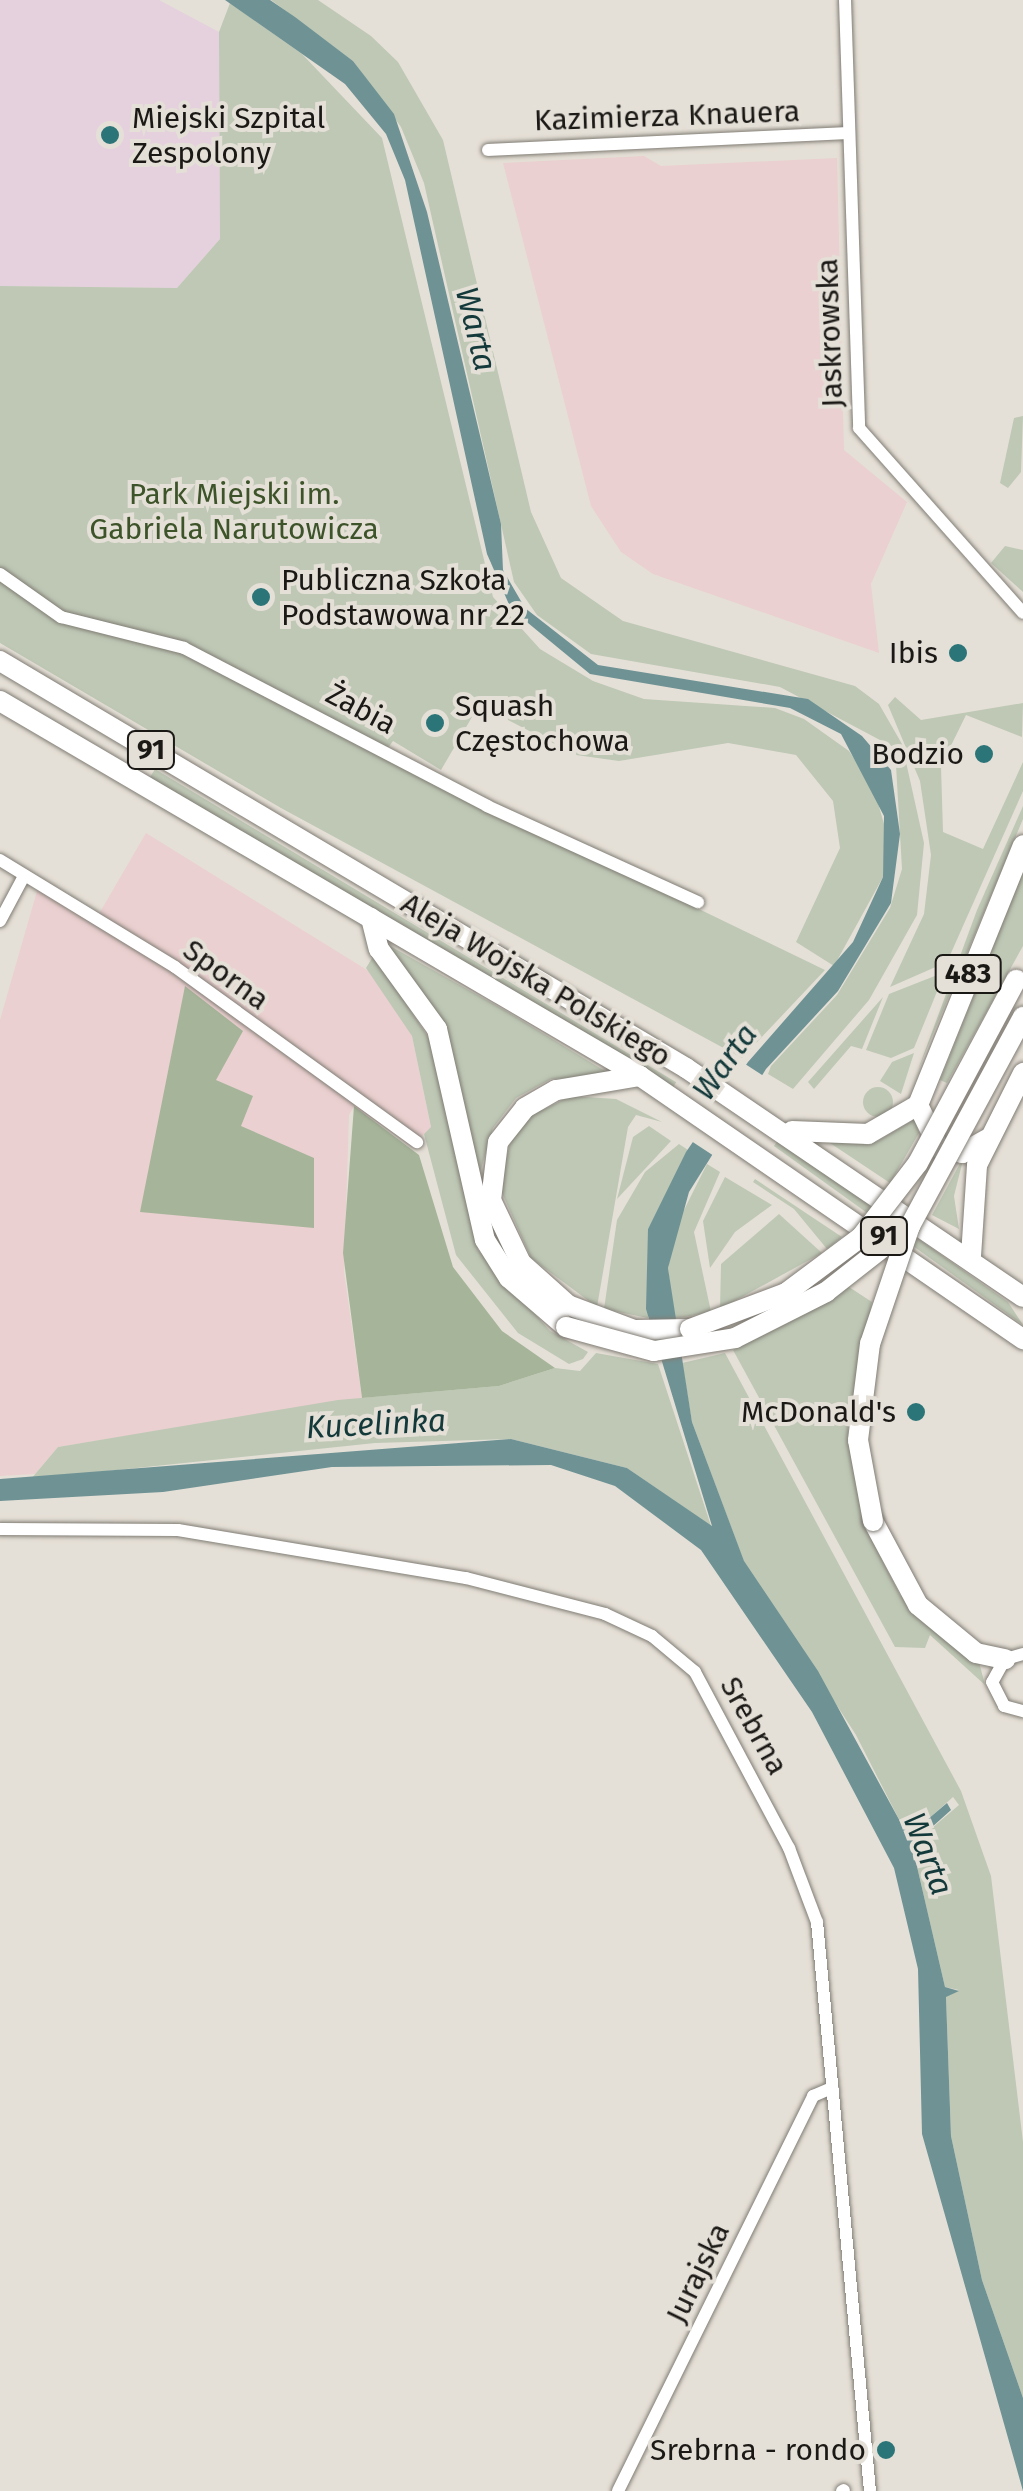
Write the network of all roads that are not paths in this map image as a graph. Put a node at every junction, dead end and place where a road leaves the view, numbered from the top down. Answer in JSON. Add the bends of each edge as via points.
{"nodes":[{"id":1,"x":845,"y":0,"type":"edge"},
{"id":2,"x":848,"y":133,"type":"junction"},
{"id":3,"x":488,"y":150,"type":"dead end"},
{"id":4,"x":0,"y":574,"type":"edge"},
{"id":5,"x":1021,"y":606,"type":"edge"},
{"id":6,"x":0,"y":661,"type":"edge"},
{"id":7,"x":0,"y":700,"type":"edge"},
{"id":8,"x":1023,"y":845,"type":"edge"},
{"id":9,"x":0,"y":860,"type":"edge"},
{"id":10,"x":24,"y":876,"type":"junction"},
{"id":11,"x":698,"y":902,"type":"dead end"},
{"id":12,"x":371,"y":918,"type":"junction"},
{"id":13,"x":0,"y":921,"type":"edge"},
{"id":14,"x":1020,"y":974,"type":"edge"},
{"id":15,"x":1023,"y":1017,"type":"edge"},
{"id":16,"x":1023,"y":1073,"type":"edge"},
{"id":17,"x":640,"y":1076,"type":"junction"},
{"id":18,"x":918,"y":1105,"type":"junction"},
{"id":19,"x":785,"y":1130,"type":"junction"},
{"id":20,"x":988,"y":1138,"type":"junction"},
{"id":21,"x":416,"y":1142,"type":"dead end"},
{"id":22,"x":910,"y":1226,"type":"junction"},
{"id":23,"x":972,"y":1256,"type":"junction"},
{"id":24,"x":1023,"y":1297,"type":"edge"},
{"id":25,"x":998,"y":1318,"type":"junction"},
{"id":26,"x":1023,"y":1339,"type":"edge"},
{"id":27,"x":1023,"y":1350,"type":"edge"},
{"id":28,"x":0,"y":1529,"type":"edge"},
{"id":29,"x":1014,"y":1656,"type":"edge"},
{"id":30,"x":1023,"y":1712,"type":"edge"},
{"id":31,"x":832,"y":2088,"type":"junction"},
{"id":32,"x":618,"y":2491,"type":"edge"},
{"id":33,"x":873,"y":2491,"type":"edge"}],
"edges":[{"from":1,"to":2,"type":"street","name":"Jaskrowska"},
{"from":2,"to":3,"type":"street","name":"Kazimierza Knauera"},
{"from":2,"to":5,"type":"street","name":"Jaskrowska","via":[[859,428]]},
{"from":4,"to":11,"type":"street","name":"Żabia","via":[[61,617],[184,648],[488,806]]},
{"from":6,"to":19,"type":"main road","name":"Aleja Wojska Polskiego","number":"91"},
{"from":7,"to":12,"type":"main road","name":"Aleja Wojska Polskiego","number":"91"},
{"from":8,"to":18,"type":"main road","number":"483"},
{"from":9,"to":10,"type":"street","name":"Sporna"},
{"from":10,"to":13,"type":"street"},
{"from":10,"to":21,"type":"street","name":"Sporna","via":[[174,967]]},
{"from":12,"to":17,"type":"main road","name":"Aleja Wojska Polskiego","number":"91"},
{"from":12,"to":22,"type":"main road","bridge":true,"via":[[379,949],[437,1030],[485,1240],[509,1278],[566,1327],[654,1351],[735,1338],[826,1292]]},
{"from":14,"to":17,"type":"main road","bridge":true,"via":[[902,1188],[812,1277],[690,1329],[634,1330],[568,1305],[508,1244],[491,1200],[494,1155],[516,1116],[545,1094]]},
{"from":15,"to":22,"type":"main road","number":"483","bridge":true},
{"from":16,"to":20,"type":"main road"},
{"from":17,"to":25,"type":"main road","name":"Aleja Wojska Polskiego","number":"91"},
{"from":18,"to":19,"type":"main road","via":[[868,1134]]},
{"from":18,"to":20,"type":"main road","via":[[927,1135],[946,1152],[970,1152]]},
{"from":19,"to":23,"type":"main road","name":"Aleja Wojska Polskiego","number":"91"},
{"from":20,"to":23,"type":"main road","via":[[972,1184]]},
{"from":22,"to":29,"type":"main road","bridge":true,"via":[[861,1386],[860,1462],[873,1522],[918,1605],[976,1653]]},
{"from":23,"to":24,"type":"main road","name":"Aleja Wojska Polskiego","number":"91"},
{"from":25,"to":26,"type":"main road","name":"Aleja Wojska Polskiego","number":"91"},
{"from":25,"to":27,"type":"main road"},
{"from":28,"to":31,"type":"street","name":"Srebrna","via":[[127,1526],[366,1560],[581,1605],[652,1636],[721,1708],[802,1873],[817,1922]]},
{"from":29,"to":30,"type":"street","via":[[994,1692]]},
{"from":31,"to":32,"type":"street","name":"Jurajska","via":[[813,2096]]},
{"from":31,"to":33,"type":"street","name":"Srebrna"}]}
